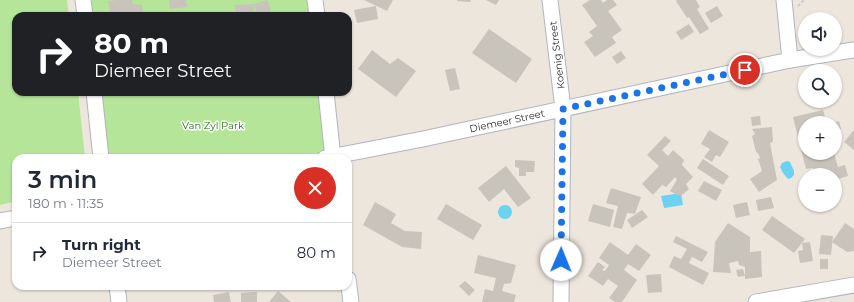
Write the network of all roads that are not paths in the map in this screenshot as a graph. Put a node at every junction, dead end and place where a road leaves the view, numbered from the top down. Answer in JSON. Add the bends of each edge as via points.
{"nodes":[{"id":1,"x":83,"y":0,"type":"edge"},
{"id":2,"x":315,"y":0,"type":"edge"},
{"id":3,"x":550,"y":0,"type":"edge"},
{"id":4,"x":784,"y":0,"type":"edge"},
{"id":5,"x":84,"y":12,"type":"edge"},
{"id":6,"x":316,"y":12,"type":"edge"},
{"id":7,"x":854,"y":50,"type":"edge"},
{"id":8,"x":790,"y":60,"type":"junction"},
{"id":9,"x":94,"y":96,"type":"edge"},
{"id":10,"x":326,"y":96,"type":"edge"},
{"id":11,"x":563,"y":109,"type":"junction"},
{"id":12,"x":101,"y":154,"type":"edge"},
{"id":13,"x":330,"y":154,"type":"edge"},
{"id":14,"x":346,"y":154,"type":"edge"},
{"id":15,"x":12,"y":218,"type":"edge"},
{"id":16,"x":0,"y":220,"type":"edge"},
{"id":17,"x":854,"y":285,"type":"edge"},
{"id":18,"x":118,"y":290,"type":"edge"},
{"id":19,"x":349,"y":290,"type":"edge"},
{"id":20,"x":119,"y":302,"type":"edge"},
{"id":21,"x":351,"y":302,"type":"edge"},
{"id":22,"x":561,"y":302,"type":"edge"},
{"id":23,"x":756,"y":302,"type":"edge"}],
"edges":[{"from":1,"to":5,"type":"street"},
{"from":2,"to":6,"type":"street"},
{"from":3,"to":11,"type":"street","name":"Koenig Street"},
{"from":4,"to":8,"type":"street"},
{"from":7,"to":8,"type":"street","name":"Diemeer Street"},
{"from":8,"to":11,"type":"street","name":"Diemeer Street"},
{"from":9,"to":12,"type":"street"},
{"from":10,"to":13,"type":"street"},
{"from":11,"to":14,"type":"street","name":"Diemeer Street"},
{"from":11,"to":22,"type":"street","name":"Koenig Street"},
{"from":15,"to":16,"type":"street"},
{"from":17,"to":23,"type":"street"},
{"from":18,"to":20,"type":"street"},
{"from":19,"to":21,"type":"street"}]}
